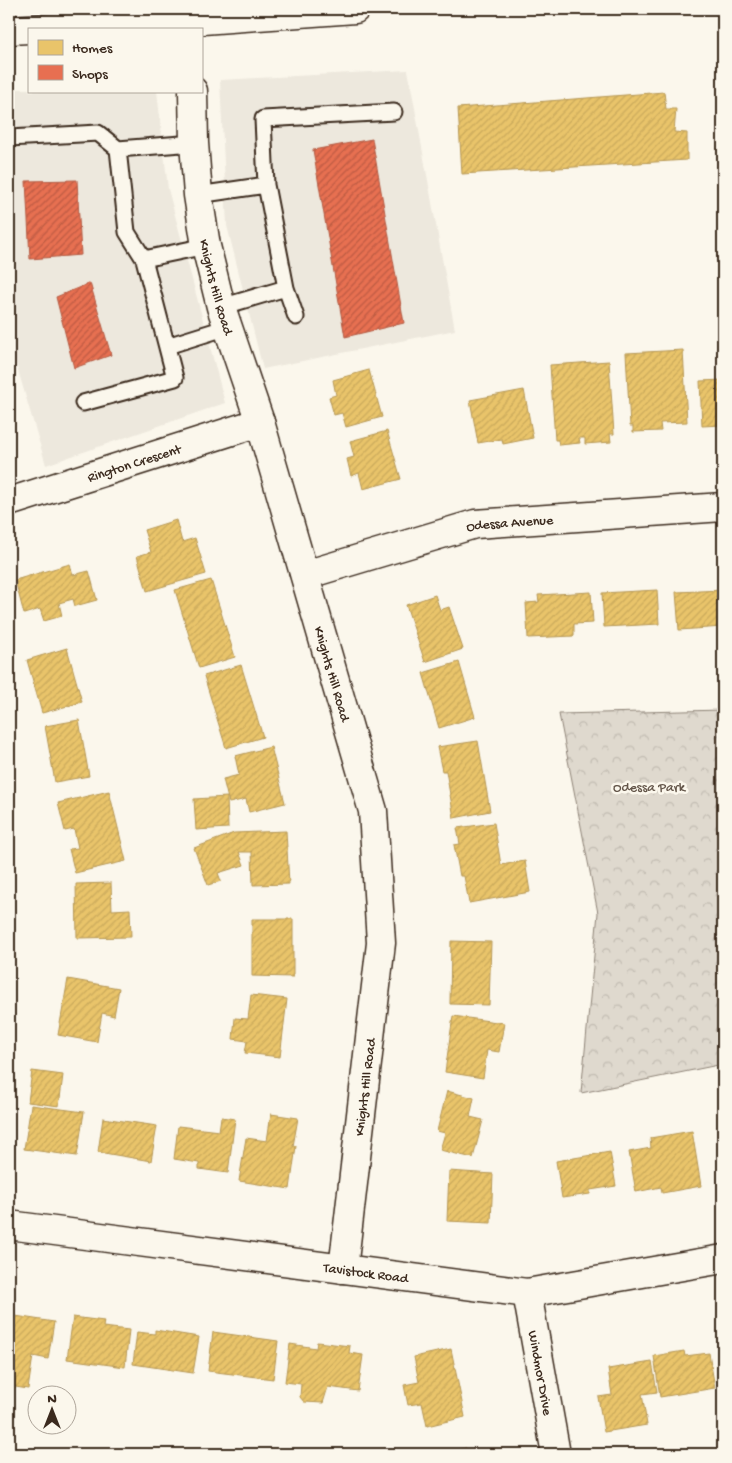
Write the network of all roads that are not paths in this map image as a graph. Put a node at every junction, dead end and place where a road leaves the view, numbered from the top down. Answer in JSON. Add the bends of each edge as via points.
{"nodes":[{"id":1,"x":355,"y":9,"type":"edge"},
{"id":2,"x":190,"y":25,"type":"edge"},
{"id":3,"x":81,"y":28,"type":"edge"},
{"id":4,"x":28,"y":29,"type":"edge"},
{"id":5,"x":9,"y":30,"type":"edge"},
{"id":6,"x":193,"y":92,"type":"edge"},
{"id":7,"x":394,"y":112,"type":"dead end"},
{"id":8,"x":9,"y":138,"type":"edge"},
{"id":9,"x":194,"y":143,"type":"junction"},
{"id":10,"x":118,"y":149,"type":"junction"},
{"id":11,"x":266,"y":185,"type":"junction"},
{"id":12,"x":198,"y":195,"type":"junction"},
{"id":13,"x":206,"y":246,"type":"junction"},
{"id":14,"x":144,"y":258,"type":"junction"},
{"id":15,"x":286,"y":288,"type":"junction"},
{"id":16,"x":225,"y":317,"type":"junction"},
{"id":17,"x":296,"y":317,"type":"dead end"},
{"id":18,"x":167,"y":346,"type":"junction"},
{"id":19,"x":84,"y":403,"type":"dead end"},
{"id":20,"x":260,"y":422,"type":"junction"},
{"id":21,"x":9,"y":502,"type":"edge"},
{"id":22,"x":723,"y":507,"type":"edge"},
{"id":23,"x":305,"y":575,"type":"junction"},
{"id":24,"x":9,"y":1225,"type":"edge"},
{"id":25,"x":723,"y":1260,"type":"edge"},
{"id":26,"x":343,"y":1269,"type":"junction"},
{"id":27,"x":527,"y":1293,"type":"junction"},
{"id":28,"x":556,"y":1454,"type":"edge"}],
"edges":[{"from":1,"to":2,"type":"street"},
{"from":2,"to":3,"type":"street"},
{"from":4,"to":5,"type":"street"},
{"from":6,"to":9,"type":"street","name":"Knights Hill Road"},
{"from":7,"to":11,"type":"lane","via":[[263,119]]},
{"from":8,"to":10,"type":"lane","via":[[98,132]]},
{"from":9,"to":10,"type":"lane"},
{"from":9,"to":12,"type":"street","name":"Knights Hill Road"},
{"from":10,"to":14,"type":"lane","via":[[127,232]]},
{"from":11,"to":12,"type":"lane"},
{"from":11,"to":15,"type":"lane"},
{"from":12,"to":13,"type":"street","name":"Knights Hill Road"},
{"from":13,"to":14,"type":"lane"},
{"from":13,"to":16,"type":"street","name":"Knights Hill Road"},
{"from":14,"to":18,"type":"lane"},
{"from":15,"to":16,"type":"lane"},
{"from":15,"to":17,"type":"lane"},
{"from":16,"to":18,"type":"lane"},
{"from":16,"to":20,"type":"street","name":"Knights Hill Road"},
{"from":18,"to":19,"type":"lane","via":[[175,378]]},
{"from":20,"to":21,"type":"street","name":"Rington Crescent"},
{"from":20,"to":23,"type":"street","name":"Knights Hill Road"},
{"from":22,"to":23,"type":"street","name":"Odessa Avenue","via":[[476,524]]},
{"from":23,"to":26,"type":"street","name":"Knights Hill Road","via":[[373,811],[380,935]]},
{"from":24,"to":26,"type":"street","name":"Tavistock Road"},
{"from":25,"to":27,"type":"street","name":"Tavistock Road"},
{"from":26,"to":27,"type":"street","name":"Tavistock Road"},
{"from":27,"to":28,"type":"street","name":"Windmor Drive"}]}
